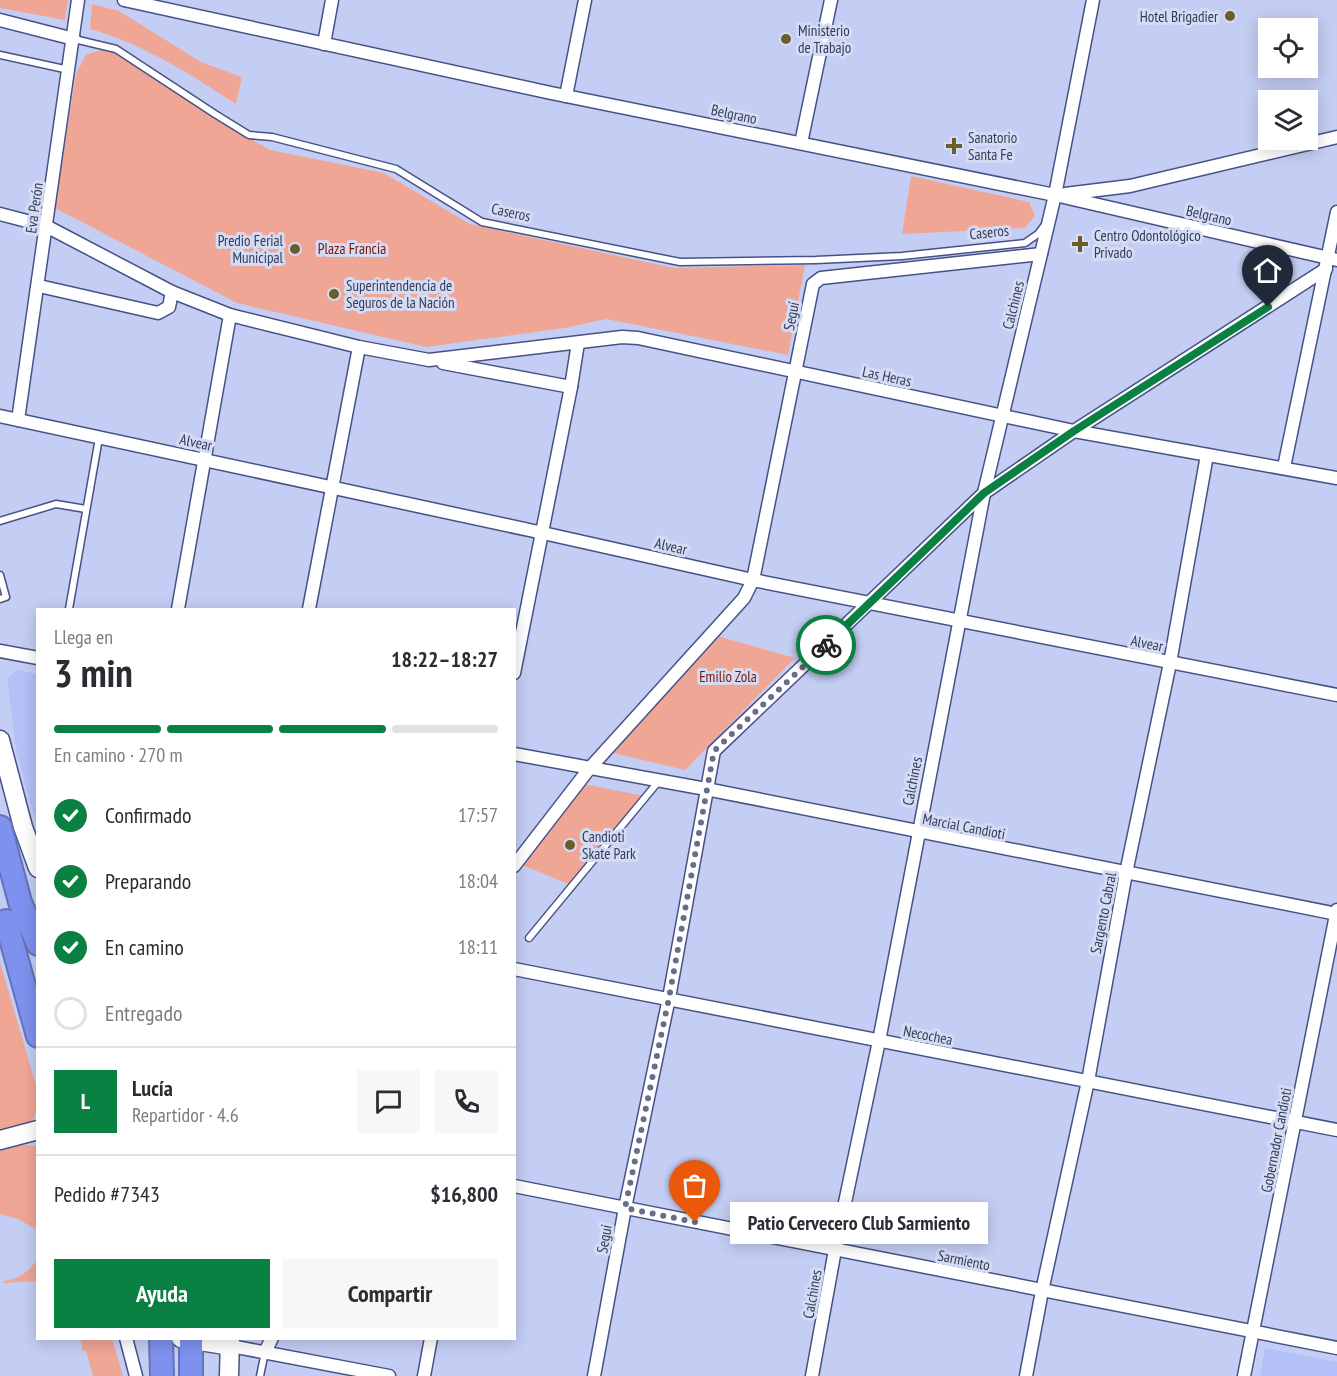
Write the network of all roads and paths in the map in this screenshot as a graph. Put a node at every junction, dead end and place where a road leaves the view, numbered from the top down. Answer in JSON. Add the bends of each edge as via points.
{"nodes":[{"id":1,"x":78,"y":0,"type":"edge"},
{"id":2,"x":124,"y":0,"type":"edge"},
{"id":3,"x":332,"y":0,"type":"edge"},
{"id":4,"x":585,"y":0,"type":"edge"},
{"id":5,"x":831,"y":0,"type":"edge"},
{"id":6,"x":1093,"y":0,"type":"edge"},
{"id":7,"x":0,"y":20,"type":"edge"},
{"id":8,"x":74,"y":39,"type":"junction"},
{"id":9,"x":324,"y":44,"type":"junction"},
{"id":10,"x":0,"y":55,"type":"edge"},
{"id":11,"x":69,"y":70,"type":"junction"},
{"id":12,"x":566,"y":96,"type":"junction"},
{"id":13,"x":1337,"y":137,"type":"edge"},
{"id":14,"x":801,"y":143,"type":"junction"},
{"id":15,"x":1055,"y":195,"type":"junction"},
{"id":16,"x":1337,"y":212,"type":"edge"},
{"id":17,"x":0,"y":214,"type":"edge"},
{"id":18,"x":1050,"y":218,"type":"junction"},
{"id":19,"x":46,"y":226,"type":"junction"},
{"id":20,"x":1041,"y":254,"type":"junction"},
{"id":21,"x":1330,"y":262,"type":"edge"},
{"id":22,"x":39,"y":286,"type":"junction"},
{"id":23,"x":172,"y":292,"type":"junction"},
{"id":24,"x":230,"y":315,"type":"junction"},
{"id":25,"x":578,"y":342,"type":"junction"},
{"id":26,"x":359,"y":347,"type":"junction"},
{"id":27,"x":429,"y":360,"type":"junction"},
{"id":28,"x":795,"y":371,"type":"junction"},
{"id":29,"x":572,"y":387,"type":"junction"},
{"id":30,"x":0,"y":416,"type":"edge"},
{"id":31,"x":1001,"y":416,"type":"junction"},
{"id":32,"x":18,"y":420,"type":"junction"},
{"id":33,"x":1074,"y":431,"type":"junction"},
{"id":34,"x":99,"y":437,"type":"junction"},
{"id":35,"x":1207,"y":455,"type":"junction"},
{"id":36,"x":204,"y":459,"type":"junction"},
{"id":37,"x":1284,"y":467,"type":"junction"},
{"id":38,"x":1337,"y":478,"type":"edge"},
{"id":39,"x":333,"y":487,"type":"junction"},
{"id":40,"x":984,"y":493,"type":"junction"},
{"id":41,"x":86,"y":509,"type":"junction"},
{"id":42,"x":0,"y":521,"type":"edge"},
{"id":43,"x":543,"y":532,"type":"junction"},
{"id":44,"x":0,"y":575,"type":"edge"},
{"id":45,"x":753,"y":580,"type":"junction"},
{"id":46,"x":0,"y":599,"type":"edge"},
{"id":47,"x":870,"y":603,"type":"junction"},
{"id":48,"x":69,"y":608,"type":"edge"},
{"id":49,"x":178,"y":608,"type":"edge"},
{"id":50,"x":309,"y":608,"type":"edge"},
{"id":51,"x":958,"y":622,"type":"junction"},
{"id":52,"x":0,"y":651,"type":"edge"},
{"id":53,"x":36,"y":658,"type":"edge"},
{"id":54,"x":516,"y":663,"type":"edge"},
{"id":55,"x":1170,"y":663,"type":"junction"},
{"id":56,"x":1337,"y":695,"type":"edge"},
{"id":57,"x":0,"y":740,"type":"edge"},
{"id":58,"x":516,"y":754,"type":"edge"},
{"id":59,"x":589,"y":769,"type":"junction"},
{"id":60,"x":658,"y":782,"type":"junction"},
{"id":61,"x":706,"y":789,"type":"junction"},
{"id":62,"x":0,"y":826,"type":"edge"},
{"id":63,"x":917,"y":832,"type":"junction"},
{"id":64,"x":36,"y":863,"type":"edge"},
{"id":65,"x":516,"y":863,"type":"edge"},
{"id":66,"x":1126,"y":873,"type":"junction"},
{"id":67,"x":1337,"y":912,"type":"edge"},
{"id":68,"x":3,"y":913,"type":"edge"},
{"id":69,"x":530,"y":938,"type":"dead end"},
{"id":70,"x":36,"y":939,"type":"edge"},
{"id":71,"x":516,"y":969,"type":"edge"},
{"id":72,"x":36,"y":987,"type":"edge"},
{"id":73,"x":669,"y":998,"type":"junction"},
{"id":74,"x":36,"y":1029,"type":"edge"},
{"id":75,"x":879,"y":1041,"type":"junction"},
{"id":76,"x":1088,"y":1081,"type":"junction"},
{"id":77,"x":1295,"y":1122,"type":"junction"},
{"id":78,"x":1337,"y":1130,"type":"edge"},
{"id":79,"x":36,"y":1131,"type":"edge"},
{"id":80,"x":0,"y":1140,"type":"edge"},
{"id":81,"x":516,"y":1186,"type":"edge"},
{"id":82,"x":625,"y":1208,"type":"junction"},
{"id":83,"x":835,"y":1250,"type":"junction"},
{"id":84,"x":1042,"y":1291,"type":"junction"},
{"id":85,"x":1253,"y":1331,"type":"junction"},
{"id":86,"x":127,"y":1340,"type":"edge"},
{"id":87,"x":160,"y":1340,"type":"edge"},
{"id":88,"x":188,"y":1340,"type":"edge"},
{"id":89,"x":202,"y":1340,"type":"edge"},
{"id":90,"x":271,"y":1340,"type":"edge"},
{"id":91,"x":431,"y":1340,"type":"edge"},
{"id":92,"x":230,"y":1342,"type":"edge"},
{"id":93,"x":1337,"y":1348,"type":"edge"},
{"id":94,"x":265,"y":1353,"type":"junction"},
{"id":95,"x":136,"y":1376,"type":"edge"},
{"id":96,"x":162,"y":1376,"type":"edge"},
{"id":97,"x":191,"y":1376,"type":"edge"},
{"id":98,"x":229,"y":1376,"type":"edge"},
{"id":99,"x":260,"y":1376,"type":"edge"},
{"id":100,"x":388,"y":1376,"type":"edge"},
{"id":101,"x":424,"y":1376,"type":"edge"},
{"id":102,"x":594,"y":1376,"type":"edge"},
{"id":103,"x":812,"y":1376,"type":"edge"},
{"id":104,"x":1026,"y":1376,"type":"edge"},
{"id":105,"x":1244,"y":1376,"type":"edge"}],
"edges":[{"from":1,"to":8,"type":"street","name":"Eva Perón"},
{"from":2,"to":9,"type":"street","name":"Belgrano"},
{"from":3,"to":9,"type":"street"},
{"from":4,"to":12,"type":"street"},
{"from":5,"to":14,"type":"street"},
{"from":6,"to":15,"type":"street","name":"Calchines"},
{"from":7,"to":8,"type":"street","name":"Caseros"},
{"from":8,"to":11,"type":"street","name":"Eva Perón"},
{"from":8,"to":18,"type":"lane","name":"Caseros","via":[[116,50],[249,135],[272,137],[396,169],[482,222],[680,262],[902,256],[1024,243],[1038,234]]},
{"from":9,"to":12,"type":"street","name":"Belgrano"},
{"from":10,"to":11,"type":"lane"},
{"from":11,"to":19,"type":"street","name":"Eva Perón"},
{"from":12,"to":14,"type":"street","name":"Belgrano"},
{"from":13,"to":15,"type":"street","via":[[1130,186]]},
{"from":14,"to":15,"type":"street","name":"Belgrano"},
{"from":15,"to":18,"type":"street","name":"Calchines"},
{"from":15,"to":21,"type":"street","name":"Belgrano"},
{"from":16,"to":21,"type":"street"},
{"from":17,"to":19,"type":"street","name":"Las Heras"},
{"from":18,"to":20,"type":"street","name":"Calchines"},
{"from":19,"to":22,"type":"street","name":"Eva Perón"},
{"from":19,"to":23,"type":"street","name":"Las Heras"},
{"from":20,"to":28,"type":"street","name":"Seguí","via":[[821,278],[813,284]]},
{"from":20,"to":31,"type":"street","name":"Calchines"},
{"from":21,"to":33,"type":"street","name":"Seguí"},
{"from":21,"to":37,"type":"street"},
{"from":22,"to":23,"type":"street","via":[[158,313],[169,307]]},
{"from":22,"to":32,"type":"street","name":"Eva Perón"},
{"from":23,"to":24,"type":"street","name":"Las Heras"},
{"from":24,"to":26,"type":"street","name":"Las Heras"},
{"from":24,"to":36,"type":"street"},
{"from":25,"to":27,"type":"street","name":"Las Heras"},
{"from":25,"to":28,"type":"street","name":"Las Heras","via":[[638,338]]},
{"from":25,"to":29,"type":"street"},
{"from":26,"to":27,"type":"street","name":"Las Heras"},
{"from":26,"to":39,"type":"street"},
{"from":27,"to":29,"type":"street","name":"Las Heras"},
{"from":28,"to":31,"type":"street","name":"Las Heras"},
{"from":28,"to":45,"type":"street","name":"Seguí"},
{"from":29,"to":43,"type":"street"},
{"from":30,"to":32,"type":"street","name":"Alvear"},
{"from":31,"to":33,"type":"street","name":"Las Heras"},
{"from":31,"to":40,"type":"street","name":"Calchines"},
{"from":32,"to":34,"type":"street","name":"Alvear"},
{"from":33,"to":35,"type":"street","name":"Las Heras"},
{"from":33,"to":40,"type":"street","name":"Seguí"},
{"from":34,"to":36,"type":"street","name":"Alvear"},
{"from":34,"to":41,"type":"lane"},
{"from":35,"to":37,"type":"street","name":"Las Heras"},
{"from":35,"to":55,"type":"street","name":"Sargento Cabral"},
{"from":36,"to":39,"type":"street","name":"Alvear"},
{"from":36,"to":49,"type":"street"},
{"from":37,"to":38,"type":"street","name":"Las Heras"},
{"from":39,"to":43,"type":"street","name":"Alvear"},
{"from":39,"to":50,"type":"street"},
{"from":40,"to":47,"type":"street","name":"Seguí"},
{"from":40,"to":51,"type":"street","name":"Calchines"},
{"from":41,"to":42,"type":"lane","via":[[56,504]]},
{"from":41,"to":48,"type":"lane"},
{"from":43,"to":45,"type":"street","name":"Alvear"},
{"from":43,"to":54,"type":"street"},
{"from":44,"to":46,"type":"lane","via":[[6,597]]},
{"from":45,"to":47,"type":"street","name":"Alvear"},
{"from":45,"to":59,"type":"street","via":[[744,598]]},
{"from":47,"to":51,"type":"street","name":"Alvear"},
{"from":47,"to":61,"type":"street","name":"Seguí","via":[[714,751]]},
{"from":51,"to":55,"type":"street","name":"Alvear"},
{"from":51,"to":63,"type":"street","name":"Calchines"},
{"from":52,"to":53,"type":"street"},
{"from":55,"to":56,"type":"street","name":"Alvear"},
{"from":55,"to":66,"type":"street","name":"Sargento Cabral"},
{"from":57,"to":64,"type":"main road"},
{"from":58,"to":59,"type":"street","name":"Marcial Candioti"},
{"from":59,"to":60,"type":"street","name":"Marcial Candioti"},
{"from":59,"to":65,"type":"street"},
{"from":60,"to":61,"type":"street","name":"Marcial Candioti"},
{"from":60,"to":69,"type":"lane"},
{"from":61,"to":63,"type":"street","name":"Marcial Candioti"},
{"from":61,"to":73,"type":"street","name":"Seguí"},
{"from":62,"to":70,"type":"highway","via":[[20,902]]},
{"from":63,"to":66,"type":"street","name":"Marcial Candioti"},
{"from":63,"to":75,"type":"street","name":"Calchines"},
{"from":66,"to":67,"type":"street","name":"Marcial Candioti"},
{"from":66,"to":76,"type":"street","name":"Sargento Cabral"},
{"from":67,"to":77,"type":"street","name":"Gobernador Candioti"},
{"from":68,"to":72,"type":"highway"},
{"from":68,"to":74,"type":"highway"},
{"from":71,"to":73,"type":"street","name":"Necochea"},
{"from":73,"to":75,"type":"street","name":"Necochea"},
{"from":73,"to":82,"type":"street","name":"Seguí"},
{"from":75,"to":76,"type":"street","name":"Necochea"},
{"from":75,"to":83,"type":"street","name":"Calchines"},
{"from":76,"to":77,"type":"street","name":"Necochea"},
{"from":76,"to":84,"type":"street","name":"Sargento Cabral"},
{"from":77,"to":78,"type":"street","name":"Necochea"},
{"from":77,"to":85,"type":"street","name":"Gobernador Candioti"},
{"from":79,"to":80,"type":"main road"},
{"from":81,"to":82,"type":"street","name":"Sarmiento"},
{"from":82,"to":83,"type":"street","name":"Sarmiento"},
{"from":82,"to":102,"type":"street","name":"Seguí"},
{"from":83,"to":84,"type":"street","name":"Sarmiento"},
{"from":83,"to":103,"type":"street","name":"Calchines"},
{"from":84,"to":85,"type":"street","name":"Sarmiento"},
{"from":84,"to":104,"type":"street","name":"Sargento Cabral"},
{"from":85,"to":93,"type":"street","name":"Sarmiento"},
{"from":85,"to":105,"type":"street","name":"Gobernador Candioti"},
{"from":86,"to":95,"type":"street"},
{"from":87,"to":96,"type":"highway"},
{"from":88,"to":97,"type":"highway"},
{"from":89,"to":92,"type":"main road"},
{"from":90,"to":94,"type":"street"},
{"from":91,"to":101,"type":"street"},
{"from":92,"to":94,"type":"street"},
{"from":92,"to":98,"type":"main road"},
{"from":94,"to":99,"type":"lane"},
{"from":94,"to":100,"type":"street"}]}
